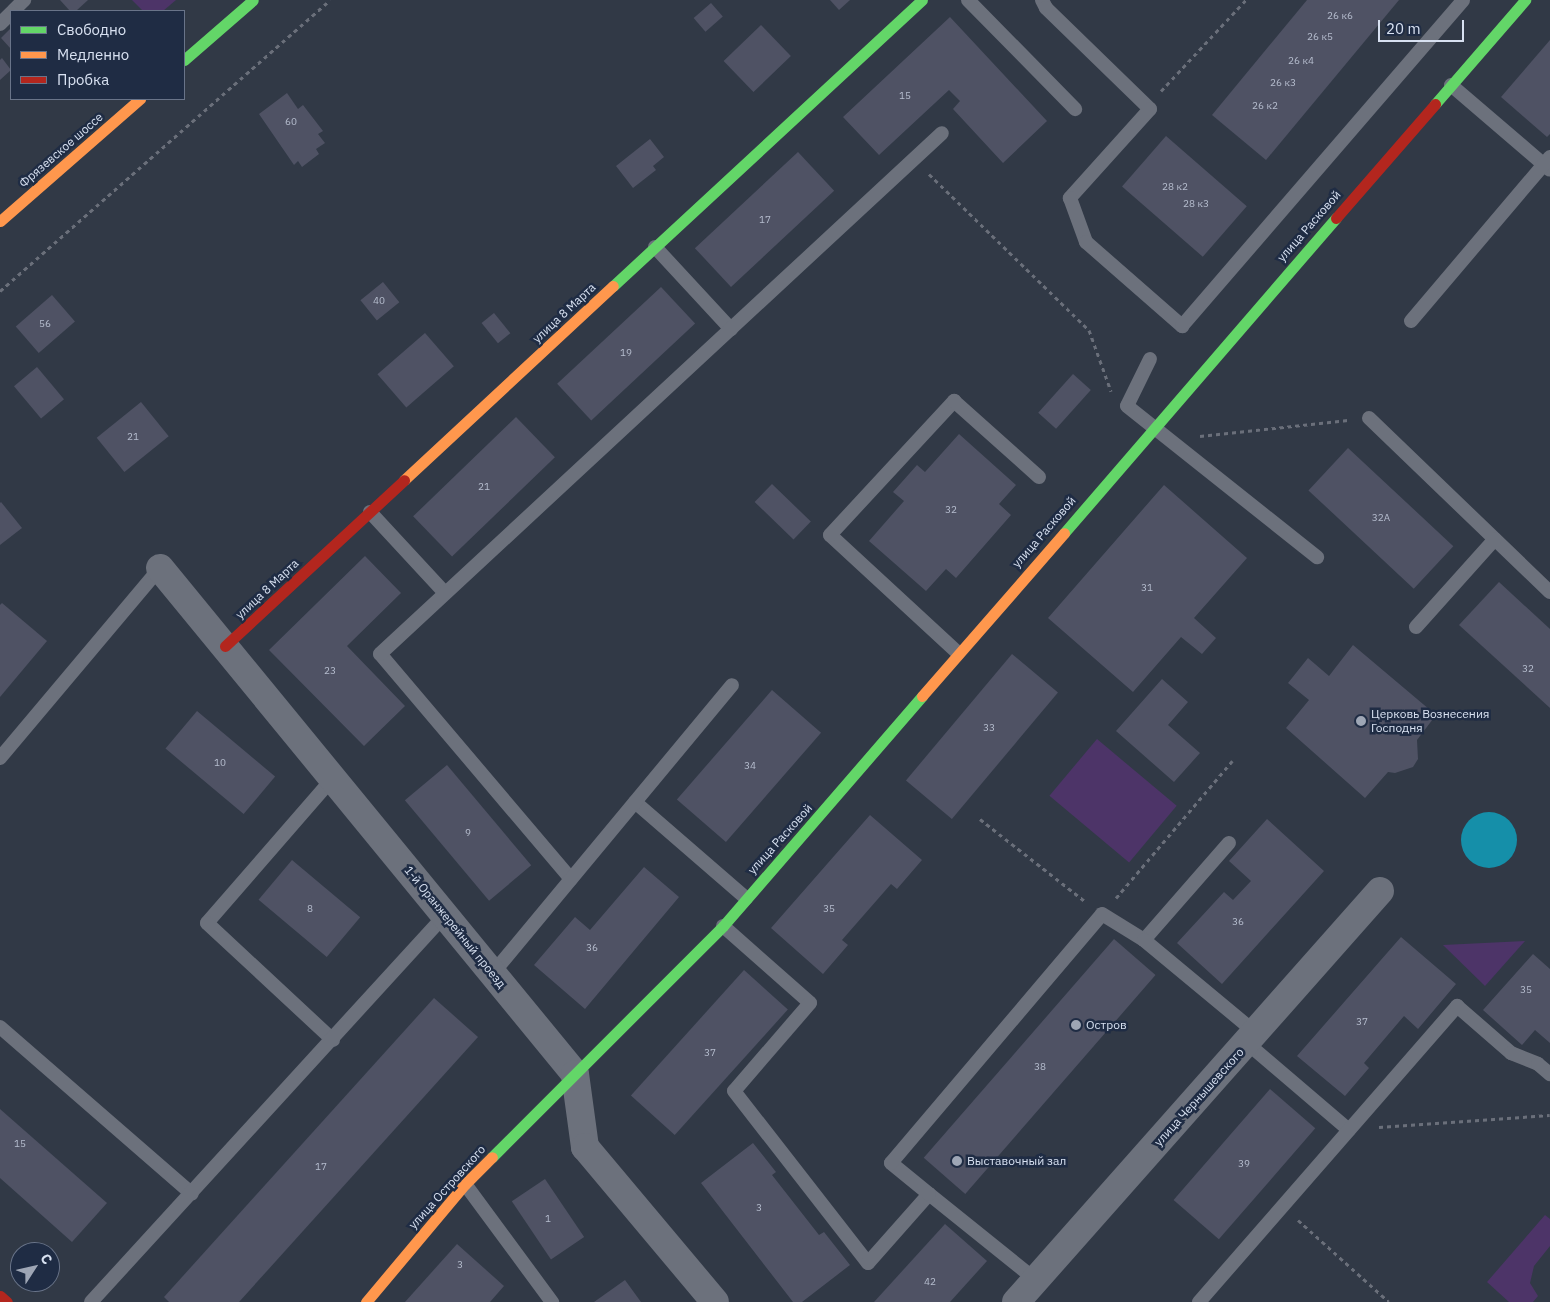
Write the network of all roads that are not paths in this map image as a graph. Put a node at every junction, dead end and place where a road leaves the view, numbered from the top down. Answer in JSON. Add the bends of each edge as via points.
{"nodes":[{"id":1,"x":24,"y":0,"type":"edge"},
{"id":2,"x":253,"y":0,"type":"edge"},
{"id":3,"x":922,"y":0,"type":"edge"},
{"id":4,"x":968,"y":0,"type":"edge"},
{"id":5,"x":1042,"y":0,"type":"edge"},
{"id":6,"x":1463,"y":0,"type":"edge"},
{"id":7,"x":1525,"y":0,"type":"edge"},
{"id":8,"x":14,"y":10,"type":"edge"},
{"id":9,"x":10,"y":14,"type":"edge"},
{"id":10,"x":0,"y":24,"type":"edge"},
{"id":11,"x":185,"y":59,"type":"edge"},
{"id":12,"x":1451,"y":85,"type":"junction"},
{"id":13,"x":139,"y":100,"type":"edge"},
{"id":14,"x":1075,"y":109,"type":"dead end"},
{"id":15,"x":942,"y":133,"type":"dead end"},
{"id":16,"x":1548,"y":164,"type":"edge"},
{"id":17,"x":0,"y":221,"type":"edge"},
{"id":18,"x":655,"y":247,"type":"junction"},
{"id":19,"x":1411,"y":321,"type":"dead end"},
{"id":20,"x":731,"y":329,"type":"junction"},
{"id":21,"x":1150,"y":358,"type":"dead end"},
{"id":22,"x":1369,"y":418,"type":"road end"},
{"id":23,"x":1153,"y":428,"type":"junction"},
{"id":24,"x":1039,"y":477,"type":"dead end"},
{"id":25,"x":370,"y":512,"type":"junction"},
{"id":26,"x":1495,"y":539,"type":"junction"},
{"id":27,"x":1317,"y":557,"type":"dead end"},
{"id":28,"x":160,"y":568,"type":"joint"},
{"id":29,"x":1550,"y":592,"type":"edge"},
{"id":30,"x":445,"y":593,"type":"junction"},
{"id":31,"x":1416,"y":627,"type":"dead end"},
{"id":32,"x":225,"y":646,"type":"junction"},
{"id":33,"x":958,"y":653,"type":"junction"},
{"id":34,"x":732,"y":685,"type":"dead end"},
{"id":35,"x":0,"y":758,"type":"edge"},
{"id":36,"x":333,"y":778,"type":"junction"},
{"id":37,"x":635,"y":802,"type":"junction"},
{"id":38,"x":1229,"y":843,"type":"dead end"},
{"id":39,"x":571,"y":879,"type":"junction"},
{"id":40,"x":1380,"y":891,"type":"dead end"},
{"id":41,"x":746,"y":898,"type":"junction"},
{"id":42,"x":445,"y":915,"type":"junction"},
{"id":43,"x":723,"y":926,"type":"junction"},
{"id":44,"x":1144,"y":940,"type":"junction"},
{"id":45,"x":493,"y":973,"type":"junction"},
{"id":46,"x":0,"y":1027,"type":"edge"},
{"id":47,"x":1251,"y":1038,"type":"junction"},
{"id":48,"x":333,"y":1040,"type":"junction"},
{"id":49,"x":575,"y":1074,"type":"junction"},
{"id":50,"x":1550,"y":1074,"type":"edge"},
{"id":51,"x":1349,"y":1130,"type":"junction"},
{"id":52,"x":465,"y":1184,"type":"junction"},
{"id":53,"x":192,"y":1194,"type":"junction"},
{"id":54,"x":929,"y":1194,"type":"junction"},
{"id":55,"x":1036,"y":1280,"type":"junction"},
{"id":56,"x":91,"y":1302,"type":"edge"},
{"id":57,"x":366,"y":1302,"type":"edge"},
{"id":58,"x":552,"y":1302,"type":"edge"},
{"id":59,"x":715,"y":1302,"type":"edge"},
{"id":60,"x":1016,"y":1302,"type":"edge"},
{"id":61,"x":1199,"y":1302,"type":"edge"}],
"edges":[{"from":1,"to":8,"type":"lane"},
{"from":2,"to":11,"type":"main road"},
{"from":3,"to":18,"type":"main road","name":"улица 8 Марта"},
{"from":4,"to":14,"type":"lane"},
{"from":5,"to":6,"type":"lane","via":[[1046,8],[1150,109],[1070,198],[1086,242],[1182,326]]},
{"from":7,"to":12,"type":"main road","name":"улица Расковой"},
{"from":9,"to":10,"type":"lane"},
{"from":12,"to":16,"type":"lane"},
{"from":12,"to":23,"type":"main road","name":"улица Расковой"},
{"from":13,"to":17,"type":"main road","name":"Фрязевское шоссе"},
{"from":15,"to":20,"type":"lane"},
{"from":16,"to":19,"type":"lane"},
{"from":18,"to":20,"type":"lane"},
{"from":18,"to":25,"type":"main road","name":"улица 8 Марта"},
{"from":20,"to":30,"type":"lane"},
{"from":21,"to":23,"type":"lane","via":[[1127,406]]},
{"from":22,"to":26,"type":"lane"},
{"from":23,"to":27,"type":"lane"},
{"from":23,"to":33,"type":"main road","name":"улица Расковой"},
{"from":24,"to":33,"type":"lane","via":[[954,400],[830,535]]},
{"from":25,"to":30,"type":"lane"},
{"from":25,"to":32,"type":"main road","name":"улица 8 Марта"},
{"from":26,"to":29,"type":"lane"},
{"from":26,"to":31,"type":"lane"},
{"from":28,"to":32,"type":"street","name":"1-й Оранжерейный проезд"},
{"from":28,"to":35,"type":"lane"},
{"from":30,"to":39,"type":"lane","via":[[380,654]]},
{"from":32,"to":36,"type":"street","name":"1-й Оранжерейный проезд"},
{"from":33,"to":41,"type":"main road","name":"улица Расковой","via":[[865,765]]},
{"from":34,"to":37,"type":"lane"},
{"from":36,"to":42,"type":"street","name":"1-й Оранжерейный проезд"},
{"from":36,"to":48,"type":"lane","via":[[207,923]]},
{"from":37,"to":39,"type":"lane"},
{"from":37,"to":41,"type":"lane"},
{"from":38,"to":44,"type":"lane"},
{"from":39,"to":45,"type":"lane"},
{"from":40,"to":47,"type":"street","name":"улица Чернышевского"},
{"from":41,"to":43,"type":"main road","name":"улица Расковой"},
{"from":42,"to":45,"type":"street","name":"1-й Оранжерейный проезд"},
{"from":42,"to":48,"type":"lane"},
{"from":43,"to":49,"type":"main road","name":"улица Расковой"},
{"from":43,"to":54,"type":"lane","via":[[810,1003],[734,1091],[868,1262]]},
{"from":44,"to":47,"type":"lane"},
{"from":44,"to":54,"type":"lane","via":[[1102,914],[890,1164]]},
{"from":45,"to":49,"type":"street","name":"1-й Оранжерейный проезд"},
{"from":46,"to":53,"type":"lane"},
{"from":47,"to":51,"type":"lane"},
{"from":47,"to":55,"type":"street","name":"улица Чернышевского"},
{"from":48,"to":53,"type":"lane"},
{"from":49,"to":52,"type":"main road","name":"улица Островского"},
{"from":49,"to":59,"type":"street","via":[[585,1147]]},
{"from":50,"to":51,"type":"lane","via":[[1538,1064],[1511,1053],[1457,1006]]},
{"from":51,"to":61,"type":"lane"},
{"from":52,"to":57,"type":"main road","name":"улица Островского"},
{"from":52,"to":58,"type":"lane"},
{"from":53,"to":56,"type":"lane"},
{"from":54,"to":55,"type":"lane"},
{"from":55,"to":60,"type":"street","name":"улица Чернышевского"}]}
